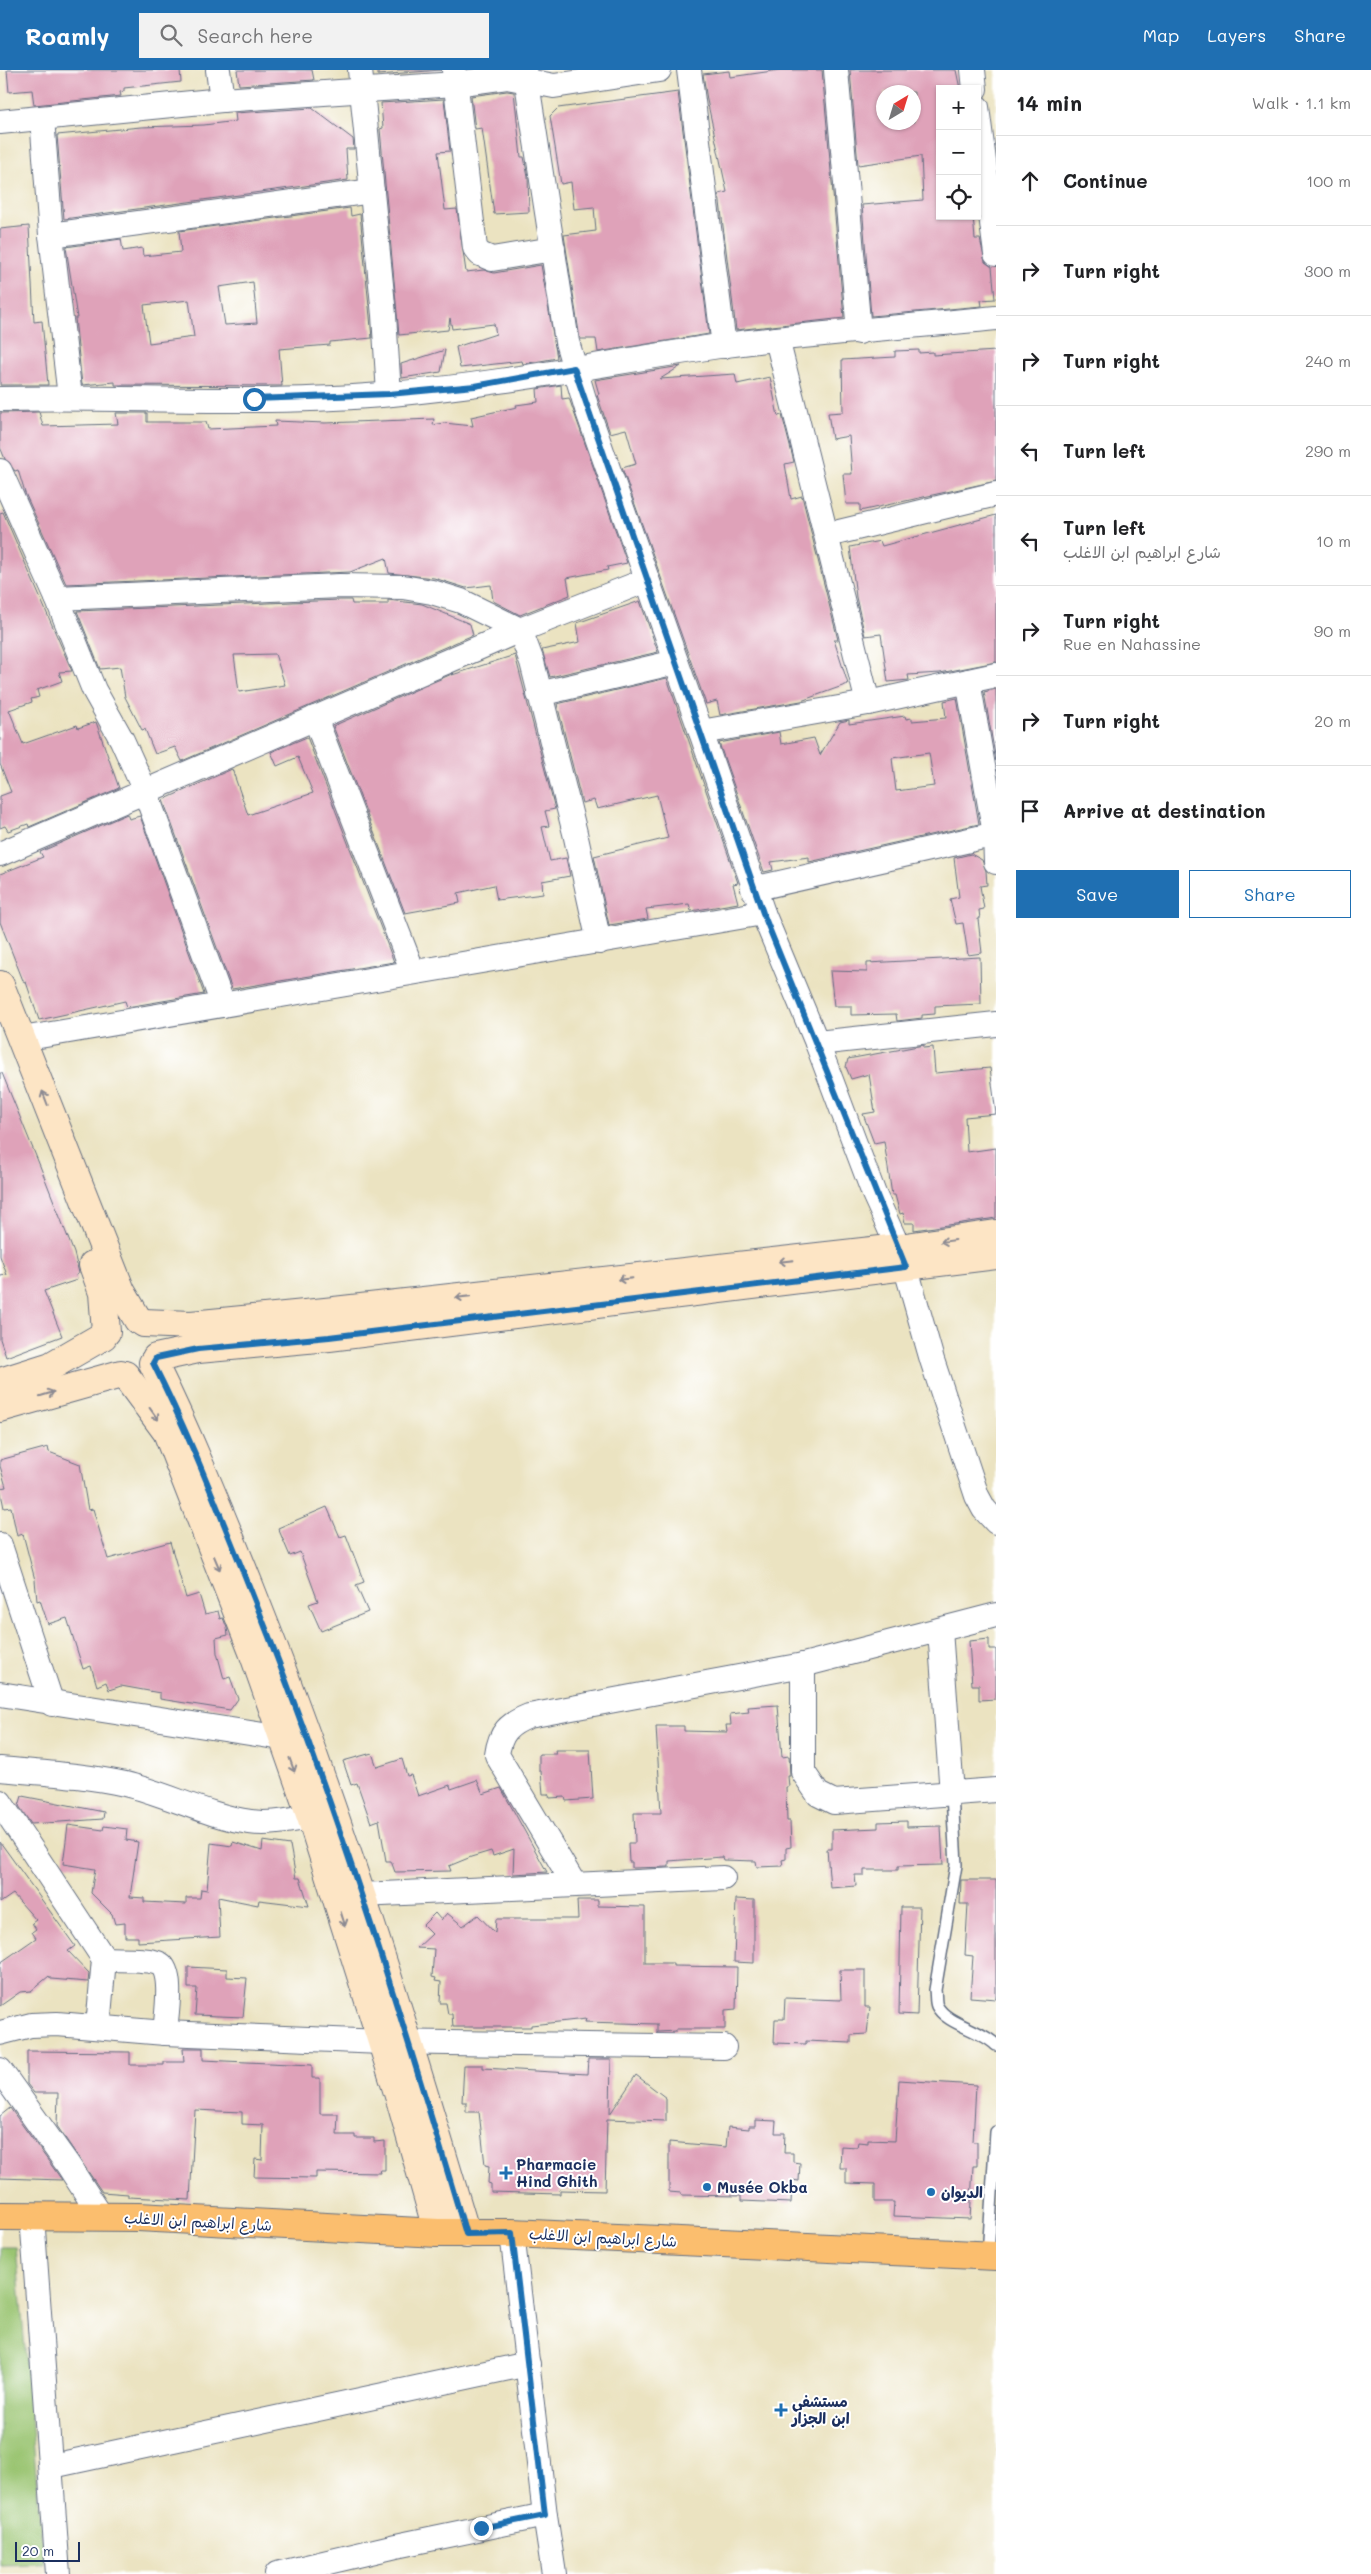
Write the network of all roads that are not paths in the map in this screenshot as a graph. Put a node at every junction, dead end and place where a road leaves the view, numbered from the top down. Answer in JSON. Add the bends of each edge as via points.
{"nodes":[{"id":1,"x":218,"y":70,"type":"edge"},
{"id":2,"x":659,"y":70,"type":"edge"},
{"id":3,"x":689,"y":70,"type":"edge"},
{"id":4,"x":836,"y":70,"type":"edge"},
{"id":5,"x":972,"y":70,"type":"edge"},
{"id":6,"x":526,"y":76,"type":"edge"},
{"id":7,"x":455,"y":77,"type":"edge"},
{"id":8,"x":361,"y":80,"type":"edge"},
{"id":9,"x":974,"y":85,"type":"edge"},
{"id":10,"x":222,"y":100,"type":"junction"},
{"id":11,"x":42,"y":118,"type":"junction"},
{"id":12,"x":0,"y":122,"type":"edge"},
{"id":13,"x":980,"y":130,"type":"edge"},
{"id":14,"x":372,"y":191,"type":"junction"},
{"id":15,"x":51,"y":235,"type":"junction"},
{"id":16,"x":554,"y":249,"type":"junction"},
{"id":17,"x":996,"y":254,"type":"edge"},
{"id":18,"x":996,"y":318,"type":"edge"},
{"id":19,"x":859,"y":332,"type":"junction"},
{"id":20,"x":777,"y":338,"type":"junction"},
{"id":21,"x":724,"y":346,"type":"junction"},
{"id":22,"x":574,"y":368,"type":"junction"},
{"id":23,"x":389,"y":394,"type":"junction"},
{"id":24,"x":70,"y":397,"type":"junction"},
{"id":25,"x":0,"y":399,"type":"edge"},
{"id":26,"x":0,"y":471,"type":"edge"},
{"id":27,"x":996,"y":494,"type":"edge"},
{"id":28,"x":827,"y":535,"type":"junction"},
{"id":29,"x":647,"y":580,"type":"junction"},
{"id":30,"x":57,"y":598,"type":"junction"},
{"id":31,"x":520,"y":630,"type":"junction"},
{"id":32,"x":676,"y":662,"type":"junction"},
{"id":33,"x":996,"y":675,"type":"edge"},
{"id":34,"x":968,"y":681,"type":"junction"},
{"id":35,"x":540,"y":694,"type":"junction"},
{"id":36,"x":868,"y":703,"type":"junction"},
{"id":37,"x":315,"y":718,"type":"junction"},
{"id":38,"x":701,"y":732,"type":"junction"},
{"id":39,"x":145,"y":791,"type":"junction"},
{"id":40,"x":995,"y":834,"type":"edge"},
{"id":41,"x":0,"y":854,"type":"edge"},
{"id":42,"x":996,"y":862,"type":"edge"},
{"id":43,"x":754,"y":888,"type":"junction"},
{"id":44,"x":763,"y":913,"type":"junction"},
{"id":45,"x":599,"y":942,"type":"junction"},
{"id":46,"x":413,"y":972,"type":"junction"},
{"id":47,"x":0,"y":985,"type":"edge"},
{"id":48,"x":223,"y":1005,"type":"junction"},
{"id":49,"x":996,"y":1024,"type":"edge"},
{"id":50,"x":11,"y":1035,"type":"edge"},
{"id":51,"x":817,"y":1044,"type":"junction"},
{"id":52,"x":996,"y":1234,"type":"edge"},
{"id":53,"x":996,"y":1255,"type":"edge"},
{"id":54,"x":902,"y":1258,"type":"junction"},
{"id":55,"x":141,"y":1322,"type":"junction"},
{"id":56,"x":105,"y":1334,"type":"junction"},
{"id":57,"x":154,"y":1361,"type":"junction"},
{"id":58,"x":123,"y":1374,"type":"junction"},
{"id":59,"x":0,"y":1382,"type":"edge"},
{"id":60,"x":0,"y":1408,"type":"edge"},
{"id":61,"x":996,"y":1522,"type":"edge"},
{"id":62,"x":0,"y":1545,"type":"edge"},
{"id":63,"x":996,"y":1615,"type":"edge"},
{"id":64,"x":940,"y":1630,"type":"junction"},
{"id":65,"x":802,"y":1665,"type":"junction"},
{"id":66,"x":0,"y":1694,"type":"edge"},
{"id":67,"x":52,"y":1704,"type":"junction"},
{"id":68,"x":294,"y":1735,"type":"junction"},
{"id":69,"x":0,"y":1769,"type":"edge"},
{"id":70,"x":996,"y":1790,"type":"edge"},
{"id":71,"x":952,"y":1794,"type":"junction"},
{"id":72,"x":0,"y":1802,"type":"edge"},
{"id":73,"x":311,"y":1818,"type":"junction"},
{"id":74,"x":723,"y":1878,"type":"dead end"},
{"id":75,"x":574,"y":1884,"type":"junction"},
{"id":76,"x":361,"y":1895,"type":"junction"},
{"id":77,"x":104,"y":1959,"type":"junction"},
{"id":78,"x":98,"y":2028,"type":"junction"},
{"id":79,"x":0,"y":2033,"type":"edge"},
{"id":80,"x":165,"y":2033,"type":"junction"},
{"id":81,"x":395,"y":2042,"type":"junction"},
{"id":82,"x":996,"y":2046,"type":"edge"},
{"id":83,"x":724,"y":2047,"type":"dead end"},
{"id":84,"x":0,"y":2070,"type":"edge"},
{"id":85,"x":996,"y":2132,"type":"edge"},
{"id":86,"x":0,"y":2216,"type":"edge"},
{"id":87,"x":32,"y":2216,"type":"junction"},
{"id":88,"x":101,"y":2216,"type":"junction"},
{"id":89,"x":438,"y":2233,"type":"junction"},
{"id":90,"x":512,"y":2233,"type":"junction"},
{"id":91,"x":466,"y":2234,"type":"junction"},
{"id":92,"x":992,"y":2256,"type":"edge"},
{"id":93,"x":528,"y":2364,"type":"junction"},
{"id":94,"x":52,"y":2466,"type":"junction"},
{"id":95,"x":545,"y":2515,"type":"junction"},
{"id":96,"x":58,"y":2574,"type":"edge"},
{"id":97,"x":277,"y":2574,"type":"edge"},
{"id":98,"x":554,"y":2574,"type":"edge"}],
"edges":[{"from":1,"to":10,"type":"street"},
{"from":2,"to":6,"type":"street","via":[[554,86]]},
{"from":3,"to":21,"type":"street"},
{"from":4,"to":19,"type":"street"},
{"from":5,"to":9,"type":"street"},
{"from":6,"to":7,"type":"street"},
{"from":6,"to":16,"type":"street"},
{"from":7,"to":8,"type":"street"},
{"from":7,"to":16,"type":"street","via":[[475,248],[492,259]]},
{"from":8,"to":10,"type":"street"},
{"from":8,"to":14,"type":"street"},
{"from":10,"to":11,"type":"street"},
{"from":11,"to":12,"type":"street"},
{"from":11,"to":15,"type":"street"},
{"from":13,"to":17,"type":"street"},
{"from":14,"to":15,"type":"street"},
{"from":14,"to":23,"type":"street"},
{"from":15,"to":24,"type":"street"},
{"from":16,"to":22,"type":"street"},
{"from":18,"to":19,"type":"street"},
{"from":19,"to":20,"type":"street"},
{"from":20,"to":21,"type":"street"},
{"from":20,"to":28,"type":"street"},
{"from":21,"to":22,"type":"street"},
{"from":22,"to":23,"type":"street","via":[[475,386]]},
{"from":22,"to":29,"type":"street"},
{"from":23,"to":24,"type":"street","via":[[254,399]]},
{"from":24,"to":25,"type":"street"},
{"from":26,"to":30,"type":"street"},
{"from":27,"to":28,"type":"street"},
{"from":28,"to":36,"type":"street"},
{"from":29,"to":31,"type":"street"},
{"from":29,"to":32,"type":"street"},
{"from":30,"to":31,"type":"street","via":[[340,586],[403,587],[462,601]]},
{"from":30,"to":39,"type":"street","via":[[94,690]]},
{"from":31,"to":35,"type":"street"},
{"from":31,"to":37,"type":"street"},
{"from":32,"to":35,"type":"street"},
{"from":32,"to":38,"type":"street"},
{"from":33,"to":34,"type":"street"},
{"from":34,"to":36,"type":"street"},
{"from":34,"to":40,"type":"street"},
{"from":35,"to":45,"type":"street"},
{"from":36,"to":38,"type":"street"},
{"from":37,"to":39,"type":"street"},
{"from":37,"to":46,"type":"street"},
{"from":38,"to":43,"type":"street"},
{"from":39,"to":41,"type":"street"},
{"from":39,"to":48,"type":"street"},
{"from":40,"to":42,"type":"street"},
{"from":40,"to":43,"type":"street"},
{"from":43,"to":44,"type":"street"},
{"from":44,"to":45,"type":"street"},
{"from":44,"to":51,"type":"street"},
{"from":45,"to":46,"type":"street"},
{"from":46,"to":48,"type":"street"},
{"from":47,"to":50,"type":"street"},
{"from":48,"to":50,"type":"street"},
{"from":49,"to":51,"type":"street"},
{"from":55,"to":50,"type":"street","one_way":true,"via":[[121,1291]]},
{"from":50,"to":56,"type":"street","via":[[103,1293]]},
{"from":51,"to":54,"type":"street"},
{"from":52,"to":54,"type":"street","one_way":true},
{"from":53,"to":54,"type":"street"},
{"from":54,"to":55,"type":"street","one_way":true,"via":[[191,1325]]},
{"from":54,"to":57,"type":"street","via":[[329,1337],[198,1349]]},
{"from":54,"to":61,"type":"street","via":[[977,1496]]},
{"from":55,"to":56,"type":"street","via":[[125,1319],[116,1322]]},
{"from":55,"to":57,"type":"street","via":[[152,1329],[156,1338],[158,1346]]},
{"from":56,"to":58,"type":"street","via":[[103,1356],[107,1364]]},
{"from":56,"to":59,"type":"street","via":[[50,1366]]},
{"from":57,"to":58,"type":"street","via":[[139,1374]]},
{"from":57,"to":68,"type":"street","via":[[185,1428]]},
{"from":60,"to":58,"type":"street","one_way":true},
{"from":58,"to":68,"type":"street","one_way":true,"via":[[166,1432],[253,1652]]},
{"from":62,"to":67,"type":"street"},
{"from":63,"to":64,"type":"street"},
{"from":64,"to":65,"type":"street"},
{"from":64,"to":71,"type":"street"},
{"from":65,"to":71,"type":"street","via":[[803,1772],[818,1794],[834,1802]]},
{"from":65,"to":75,"type":"street","via":[[530,1716],[505,1730],[497,1755]]},
{"from":66,"to":67,"type":"street"},
{"from":67,"to":68,"type":"street"},
{"from":68,"to":73,"type":"street","one_way":true},
{"from":68,"to":76,"type":"street"},
{"from":69,"to":73,"type":"street","via":[[126,1784],[251,1822]]},
{"from":70,"to":71,"type":"street"},
{"from":71,"to":82,"type":"lane","via":[[956,1865],[935,1990],[937,2006]]},
{"from":72,"to":77,"type":"street"},
{"from":73,"to":81,"type":"street","one_way":true},
{"from":74,"to":75,"type":"street"},
{"from":75,"to":76,"type":"street"},
{"from":76,"to":81,"type":"street"},
{"from":77,"to":78,"type":"street"},
{"from":77,"to":80,"type":"street","via":[[150,1961],[160,1964],[165,1970],[168,1982]]},
{"from":78,"to":79,"type":"street","via":[[48,2024]]},
{"from":78,"to":80,"type":"street"},
{"from":80,"to":81,"type":"street"},
{"from":81,"to":83,"type":"street"},
{"from":81,"to":89,"type":"street"},
{"from":81,"to":91,"type":"street"},
{"from":84,"to":88,"type":"street"},
{"from":85,"to":92,"type":"lane"},
{"from":86,"to":87,"type":"main road","name":"شارع ابراهيم ابن الاغلب"},
{"from":87,"to":88,"type":"main road","name":"شارع ابراهيم ابن الاغلب"},
{"from":87,"to":94,"type":"street"},
{"from":88,"to":89,"type":"main road","name":"شارع ابراهيم ابن الاغلب"},
{"from":89,"to":91,"type":"main road","name":"شارع ابراهيم ابن الاغلب"},
{"from":90,"to":91,"type":"main road","name":"شارع ابراهيم ابن الاغلب"},
{"from":90,"to":92,"type":"main road","name":"شارع ابراهيم ابن الاغلب"},
{"from":90,"to":93,"type":"street"},
{"from":93,"to":94,"type":"street"},
{"from":93,"to":95,"type":"street"},
{"from":94,"to":96,"type":"street"},
{"from":95,"to":97,"type":"street","via":[[378,2549]]},
{"from":95,"to":98,"type":"street"}]}
